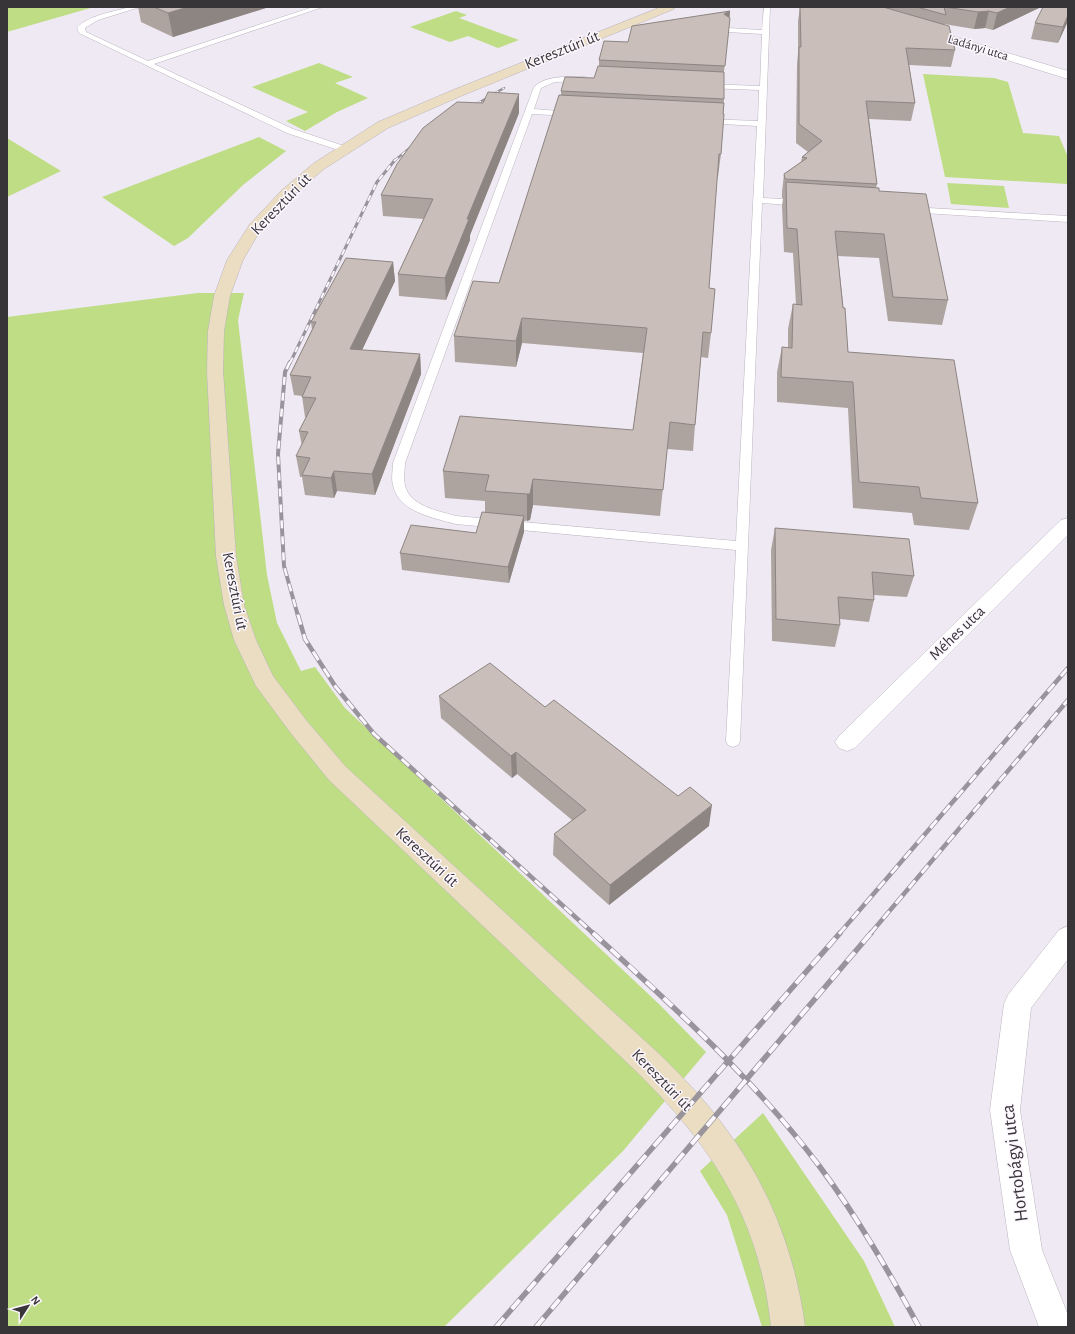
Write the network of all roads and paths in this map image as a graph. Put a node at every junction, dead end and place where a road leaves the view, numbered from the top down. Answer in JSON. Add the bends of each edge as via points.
{"nodes":[{"id":1,"x":137,"y":7,"type":"edge"},
{"id":2,"x":320,"y":7,"type":"edge"},
{"id":3,"x":670,"y":7,"type":"edge"},
{"id":4,"x":767,"y":7,"type":"edge"},
{"id":5,"x":911,"y":28,"type":"edge"},
{"id":6,"x":728,"y":30,"type":"edge"},
{"id":7,"x":766,"y":32,"type":"junction"},
{"id":8,"x":148,"y":63,"type":"junction"},
{"id":9,"x":1068,"y":75,"type":"edge"},
{"id":10,"x":597,"y":80,"type":"edge"},
{"id":11,"x":698,"y":85,"type":"edge"},
{"id":12,"x":763,"y":88,"type":"junction"},
{"id":13,"x":529,"y":111,"type":"junction"},
{"id":14,"x":576,"y":114,"type":"edge"},
{"id":15,"x":694,"y":120,"type":"edge"},
{"id":16,"x":761,"y":124,"type":"junction"},
{"id":17,"x":344,"y":149,"type":"junction"},
{"id":18,"x":758,"y":200,"type":"junction"},
{"id":19,"x":814,"y":203,"type":"edge"},
{"id":20,"x":901,"y":209,"type":"edge"},
{"id":21,"x":1068,"y":219,"type":"edge"},
{"id":22,"x":1068,"y":524,"type":"edge"},
{"id":23,"x":742,"y":546,"type":"junction"},
{"id":24,"x":733,"y":741,"type":"dead end"},
{"id":25,"x":847,"y":742,"type":"dead end"},
{"id":26,"x":1068,"y":938,"type":"edge"},
{"id":27,"x":788,"y":1327,"type":"edge"},
{"id":28,"x":1056,"y":1327,"type":"edge"}],
"edges":[{"from":1,"to":8,"type":"lane","via":[[96,19],[83,24],[81,28],[83,33]]},
{"from":2,"to":8,"type":"lane"},
{"from":3,"to":17,"type":"main road","name":"Keresztúri út","via":[[401,117]]},
{"from":4,"to":7,"type":"lane"},
{"from":5,"to":9,"type":"street","name":"Ladányi utca"},
{"from":6,"to":7,"type":"lane"},
{"from":7,"to":12,"type":"lane"},
{"from":8,"to":17,"type":"lane","via":[[290,131]]},
{"from":10,"to":13,"type":"lane","via":[[558,78],[546,82],[538,87]]},
{"from":11,"to":12,"type":"lane"},
{"from":12,"to":16,"type":"lane"},
{"from":13,"to":14,"type":"lane"},
{"from":13,"to":23,"type":"lane","via":[[399,463],[399,487],[407,501],[429,512],[456,520]]},
{"from":15,"to":16,"type":"lane"},
{"from":16,"to":18,"type":"lane"},
{"from":17,"to":27,"type":"main road","name":"Keresztúri út","via":[[286,193],[255,227],[235,260],[222,296],[216,331],[215,371],[226,556],[234,605],[245,640],[264,680],[337,773],[666,1080],[706,1127],[734,1167],[758,1214],[777,1267]]},
{"from":18,"to":19,"type":"lane"},
{"from":18,"to":23,"type":"lane"},
{"from":20,"to":21,"type":"lane"},
{"from":22,"to":25,"type":"street","name":"Méhes utca"},
{"from":23,"to":24,"type":"lane"},
{"from":26,"to":28,"type":"street","name":"Hortobágyi utca","via":[[1018,1004],[1005,1110],[1026,1250]]}]}
